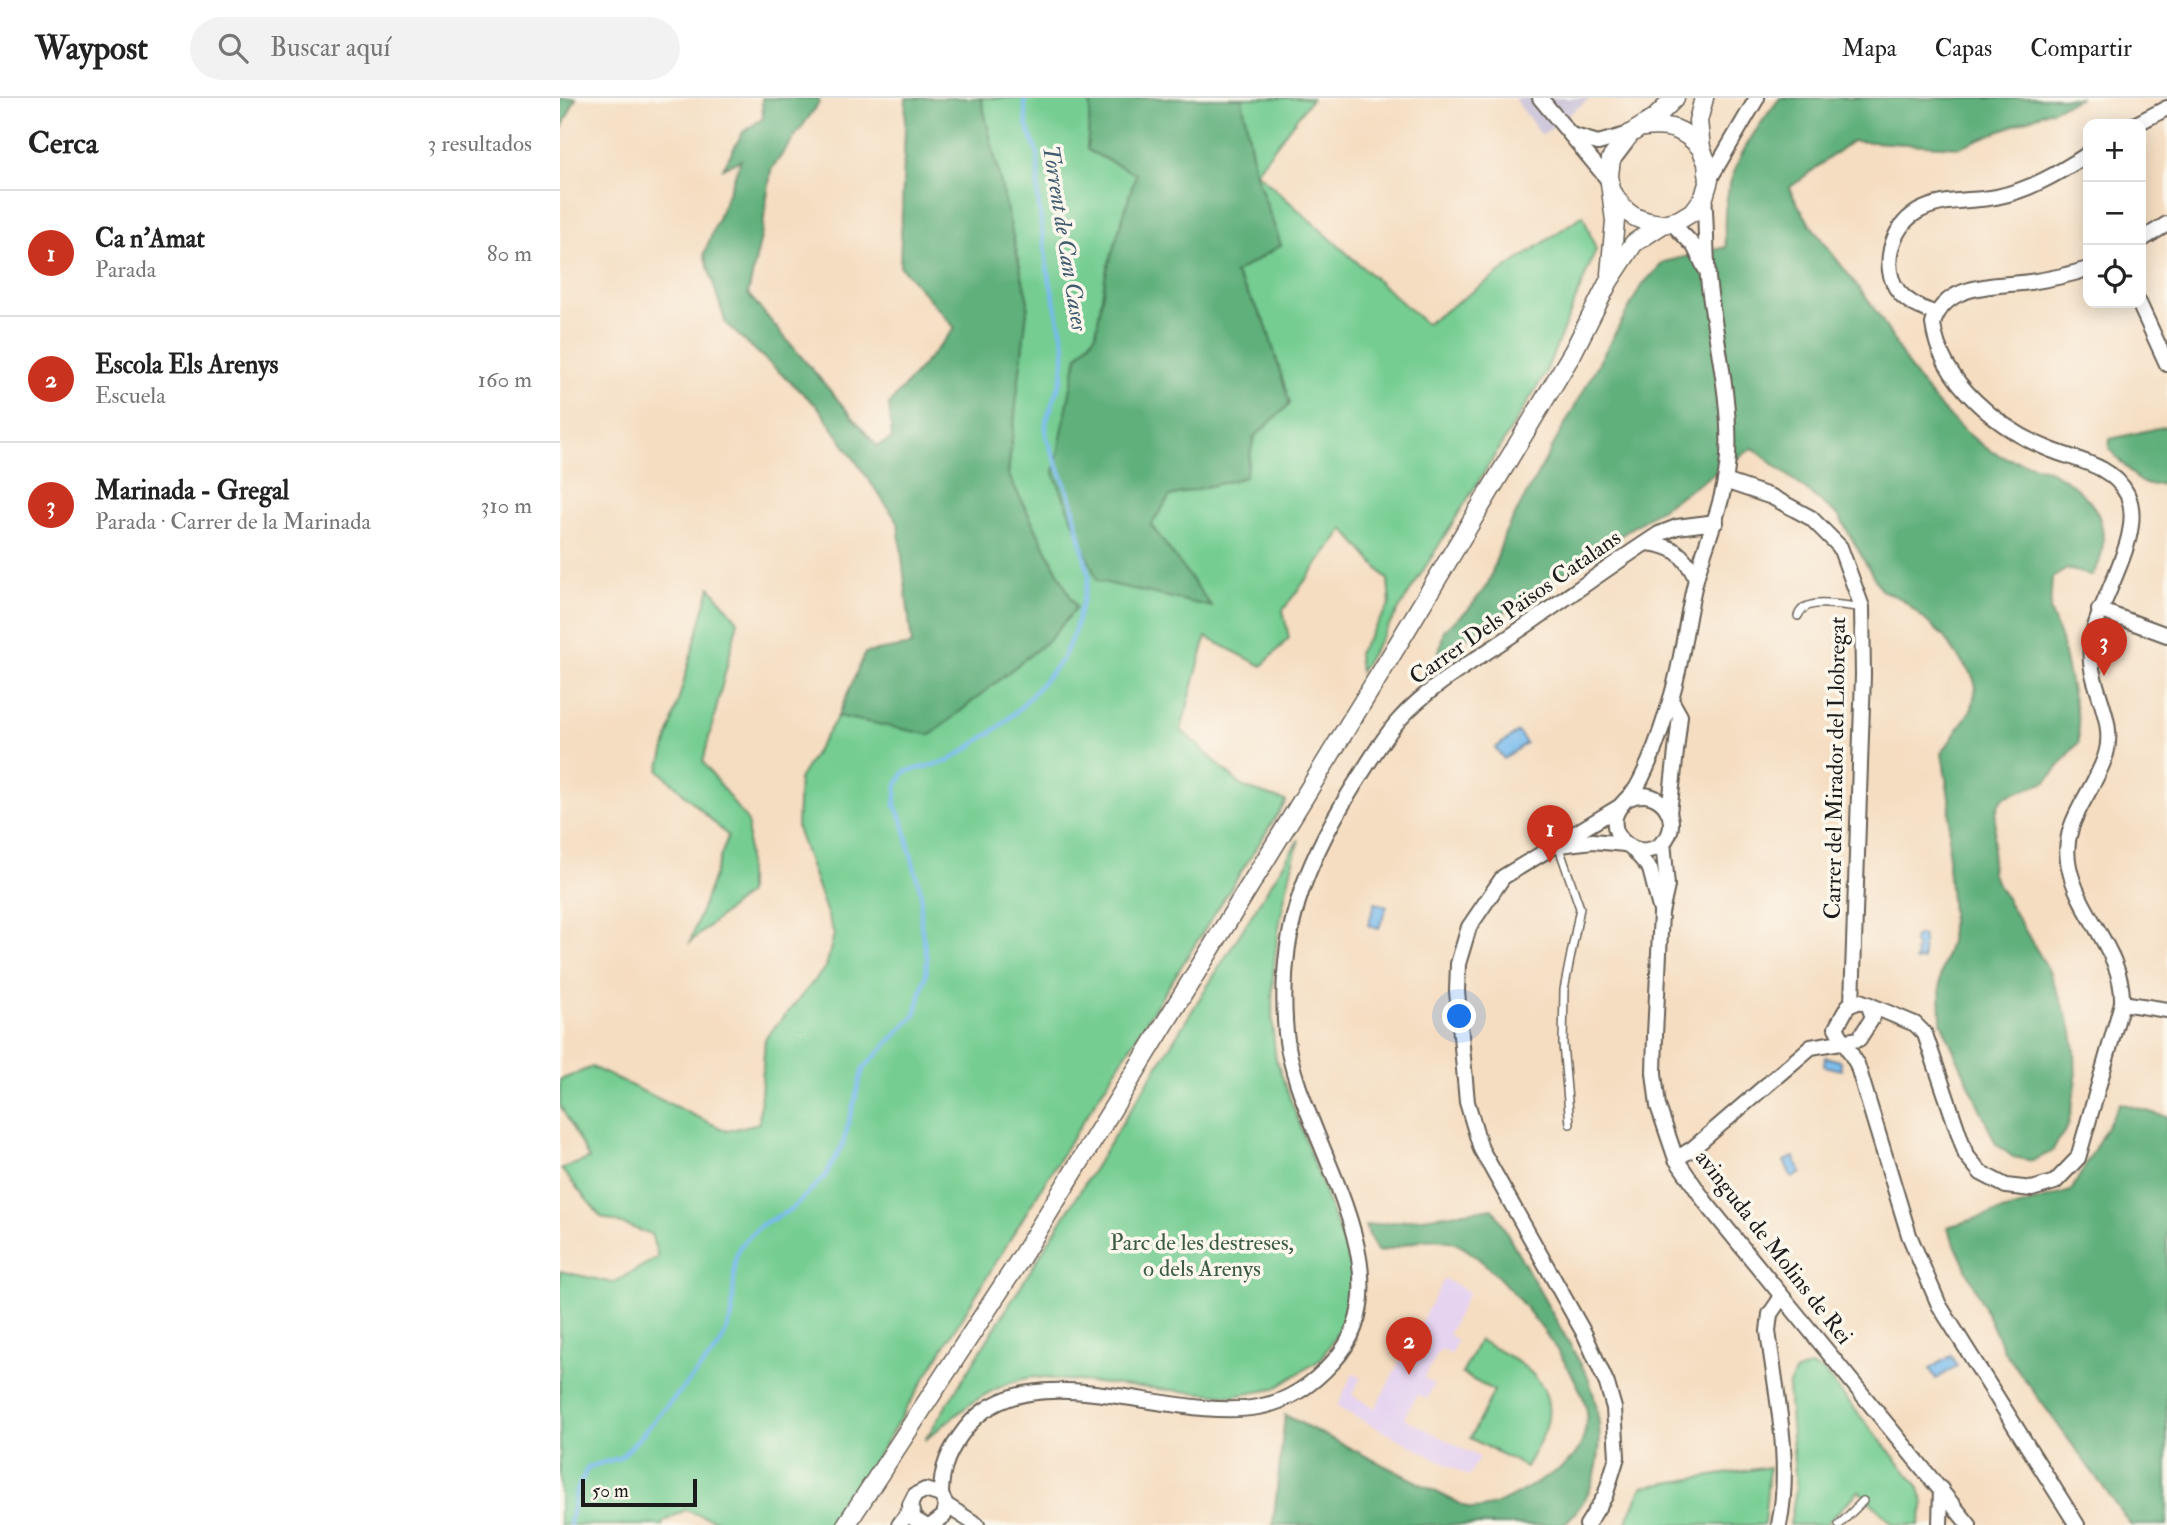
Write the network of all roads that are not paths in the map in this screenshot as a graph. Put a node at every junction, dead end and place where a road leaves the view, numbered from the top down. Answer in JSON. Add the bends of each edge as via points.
{"nodes":[{"id":1,"x":1675,"y":98,"type":"edge"},
{"id":2,"x":1704,"y":98,"type":"edge"},
{"id":3,"x":1757,"y":98,"type":"edge"},
{"id":4,"x":1546,"y":100,"type":"edge"},
{"id":5,"x":2167,"y":108,"type":"edge"},
{"id":6,"x":2146,"y":119,"type":"edge"},
{"id":7,"x":1637,"y":131,"type":"junction"},
{"id":8,"x":1568,"y":134,"type":"junction"},
{"id":9,"x":1701,"y":148,"type":"junction"},
{"id":10,"x":2083,"y":157,"type":"edge"},
{"id":11,"x":1611,"y":186,"type":"junction"},
{"id":12,"x":1706,"y":189,"type":"junction"},
{"id":13,"x":1667,"y":223,"type":"junction"},
{"id":14,"x":2167,"y":224,"type":"edge"},
{"id":15,"x":2146,"y":237,"type":"edge"},
{"id":16,"x":2083,"y":270,"type":"edge"},
{"id":17,"x":1707,"y":272,"type":"junction"},
{"id":18,"x":1609,"y":281,"type":"junction"},
{"id":19,"x":2141,"y":308,"type":"edge"},
{"id":20,"x":1936,"y":314,"type":"junction"},
{"id":21,"x":2167,"y":364,"type":"edge"},
{"id":22,"x":1725,"y":481,"type":"junction"},
{"id":23,"x":1716,"y":522,"type":"junction"},
{"id":24,"x":1646,"y":543,"type":"junction"},
{"id":25,"x":1696,"y":578,"type":"junction"},
{"id":26,"x":1862,"y":607,"type":"junction"},
{"id":27,"x":2099,"y":610,"type":"junction"},
{"id":28,"x":1798,"y":616,"type":"dead end"},
{"id":29,"x":2167,"y":635,"type":"edge"},
{"id":30,"x":1671,"y":701,"type":"junction"},
{"id":31,"x":1623,"y":803,"type":"junction"},
{"id":32,"x":1669,"y":813,"type":"junction"},
{"id":33,"x":1663,"y":841,"type":"junction"},
{"id":34,"x":1558,"y":845,"type":"junction"},
{"id":35,"x":1628,"y":846,"type":"junction"},
{"id":36,"x":1661,"y":913,"type":"junction"},
{"id":37,"x":1852,"y":1003,"type":"junction"},
{"id":38,"x":2122,"y":1003,"type":"junction"},
{"id":39,"x":1868,"y":1004,"type":"junction"},
{"id":40,"x":2167,"y":1010,"type":"edge"},
{"id":41,"x":1901,"y":1020,"type":"junction"},
{"id":42,"x":1869,"y":1024,"type":"junction"},
{"id":43,"x":1843,"y":1040,"type":"junction"},
{"id":44,"x":1570,"y":1125,"type":"dead end"},
{"id":45,"x":1675,"y":1160,"type":"junction"},
{"id":46,"x":1782,"y":1298,"type":"junction"},
{"id":47,"x":1941,"y":1489,"type":"junction"},
{"id":48,"x":943,"y":1500,"type":"junction"},
{"id":49,"x":1863,"y":1501,"type":"dead end"},
{"id":50,"x":910,"y":1510,"type":"junction"},
{"id":51,"x":846,"y":1525,"type":"edge"},
{"id":52,"x":900,"y":1525,"type":"edge"},
{"id":53,"x":922,"y":1525,"type":"edge"},
{"id":54,"x":932,"y":1525,"type":"edge"},
{"id":55,"x":976,"y":1525,"type":"edge"},
{"id":56,"x":1587,"y":1525,"type":"edge"},
{"id":57,"x":1779,"y":1525,"type":"edge"},
{"id":58,"x":1839,"y":1525,"type":"edge"},
{"id":59,"x":1940,"y":1525,"type":"edge"},
{"id":60,"x":1969,"y":1525,"type":"edge"},
{"id":61,"x":2077,"y":1525,"type":"edge"}],
"edges":[{"from":1,"to":7,"type":"street"},
{"from":2,"to":9,"type":"street","via":[[1698,121]]},
{"from":3,"to":12,"type":"street"},
{"from":4,"to":8,"type":"street"},
{"from":5,"to":6,"type":"street"},
{"from":7,"to":8,"type":"street","via":[[1598,142]]},
{"from":7,"to":9,"type":"street","via":[[1660,125],[1675,128]]},
{"from":7,"to":11,"type":"street","via":[[1619,145],[1611,159]]},
{"from":8,"to":11,"type":"street"},
{"from":9,"to":12,"type":"street","via":[[1707,163]]},
{"from":10,"to":20,"type":"street","via":[[2024,189],[1994,198],[1928,206],[1904,222],[1890,256],[1892,277],[1908,300]]},
{"from":11,"to":13,"type":"street","via":[[1630,215],[1646,223]]},
{"from":11,"to":18,"type":"street","via":[[1615,231]]},
{"from":12,"to":13,"type":"street","via":[[1694,211]]},
{"from":12,"to":17,"type":"street"},
{"from":13,"to":17,"type":"street","via":[[1694,246]]},
{"from":13,"to":18,"type":"street","via":[[1634,243]]},
{"from":14,"to":15,"type":"street"},
{"from":16,"to":20,"type":"street","via":[[1969,289],[1944,303]]},
{"from":17,"to":22,"type":"street","via":[[1726,411]]},
{"from":18,"to":51,"type":"street","via":[[1573,352],[1386,664],[1017,1264]]},
{"from":19,"to":21,"type":"street"},
{"from":20,"to":27,"type":"street","via":[[1933,324],[1940,353],[1972,397],[2036,443],[2098,466],[2126,493],[2133,522]]},
{"from":22,"to":23,"type":"street"},
{"from":22,"to":26,"type":"street","name":"Carrer del Mirador del Llobregat","via":[[1772,497],[1811,519],[1840,547]]},
{"from":23,"to":24,"type":"street","name":"Carrer Dels Països Catalans","via":[[1677,527]]},
{"from":23,"to":25,"type":"street"},
{"from":24,"to":25,"type":"street","name":"Carrer Dels Països Catalans","via":[[1668,544],[1683,555]]},
{"from":24,"to":48,"type":"street","name":"Carrer Dels Països Catalans","via":[[1417,702],[1371,759],[1324,833],[1302,883],[1290,926],[1286,1034],[1292,1069],[1355,1237],[1363,1280],[1355,1324],[1337,1358],[1292,1396],[1245,1409],[1070,1392],[1016,1394],[985,1408],[963,1432],[945,1459]]},
{"from":25,"to":30,"type":"street"},
{"from":26,"to":28,"type":"lane","via":[[1808,604]]},
{"from":26,"to":37,"type":"street","name":"Carrer del Mirador del Llobregat"},
{"from":27,"to":29,"type":"street"},
{"from":27,"to":38,"type":"street","via":[[2090,650],[2108,741],[2101,767],[2074,815],[2067,847],[2073,886],[2118,967]]},
{"from":30,"to":31,"type":"street","via":[[1640,780]]},
{"from":30,"to":32,"type":"street","via":[[1680,716]]},
{"from":31,"to":32,"type":"street","via":[[1643,794]]},
{"from":31,"to":34,"type":"street"},
{"from":31,"to":35,"type":"street","via":[[1615,827]]},
{"from":32,"to":33,"type":"street","via":[[1671,823]]},
{"from":33,"to":35,"type":"street","via":[[1648,850]]},
{"from":33,"to":36,"type":"street","name":"avinguda de Molins de Rei","via":[[1667,886]]},
{"from":34,"to":35,"type":"street","via":[[1593,841]]},
{"from":34,"to":44,"type":"lane","via":[[1580,908],[1564,990]]},
{"from":34,"to":56,"type":"street","via":[[1503,877],[1477,912],[1463,944],[1457,991],[1466,1102],[1476,1136],[1589,1344],[1614,1408],[1618,1435],[1615,1466],[1605,1496]]},
{"from":35,"to":36,"type":"street","name":"avinguda de Molins de Rei","via":[[1650,869]]},
{"from":36,"to":45,"type":"street","name":"avinguda de Molins de Rei","via":[[1654,1073],[1661,1119]]},
{"from":37,"to":39,"type":"street"},
{"from":37,"to":43,"type":"street","via":[[1836,1028]]},
{"from":38,"to":40,"type":"street"},
{"from":38,"to":41,"type":"street","via":[[2078,1158],[2055,1182],[2032,1188],[2006,1186],[1981,1172],[1966,1155],[1925,1034],[1915,1024]]},
{"from":39,"to":41,"type":"street"},
{"from":39,"to":42,"type":"street","via":[[1873,1012]]},
{"from":41,"to":42,"type":"street"},
{"from":42,"to":43,"type":"street","via":[[1859,1039]]},
{"from":43,"to":45,"type":"street","via":[[1811,1047]]},
{"from":43,"to":61,"type":"street","via":[[1857,1064],[1909,1235],[1939,1305]]},
{"from":45,"to":46,"type":"street","name":"avinguda de Molins de Rei"},
{"from":46,"to":47,"type":"street","name":"avinguda de Molins de Rei"},
{"from":46,"to":57,"type":"street","via":[[1770,1314],[1768,1331],[1784,1466]]},
{"from":47,"to":59,"type":"street"},
{"from":47,"to":60,"type":"street","name":"avinguda de Molins de Rei"},
{"from":48,"to":50,"type":"street","via":[[931,1490],[920,1491]]},
{"from":48,"to":54,"type":"street","via":[[944,1516]]},
{"from":48,"to":55,"type":"street"},
{"from":49,"to":58,"type":"lane"},
{"from":50,"to":52,"type":"street"},
{"from":50,"to":53,"type":"street"}]}
